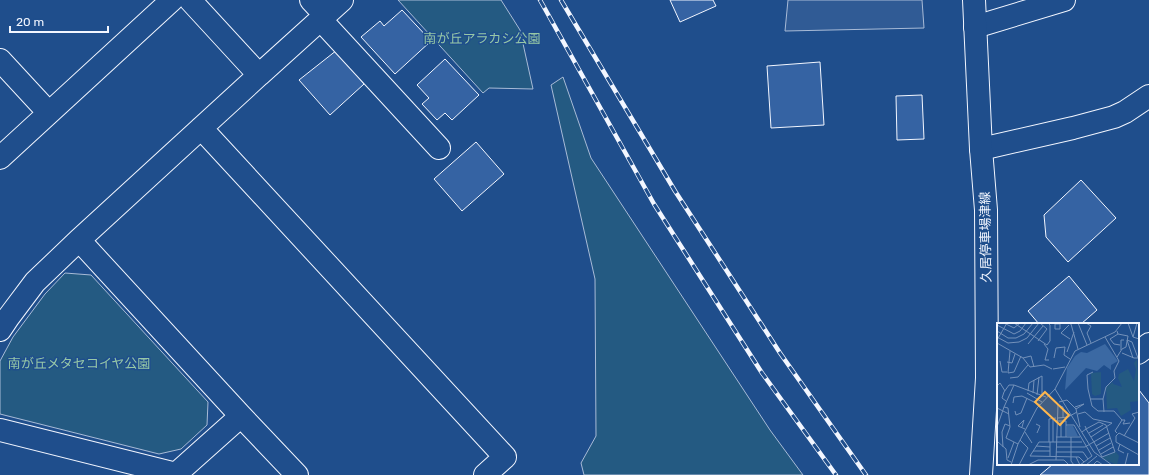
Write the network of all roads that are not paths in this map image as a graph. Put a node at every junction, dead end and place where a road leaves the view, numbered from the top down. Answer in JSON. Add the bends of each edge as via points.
{"nodes":[{"id":1,"x":172,"y":0,"type":"edge"},
{"id":2,"x":190,"y":0,"type":"edge"},
{"id":3,"x":342,"y":0,"type":"edge"},
{"id":4,"x":974,"y":0,"type":"edge"},
{"id":5,"x":1064,"y":0,"type":"edge"},
{"id":6,"x":319,"y":12,"type":"edge"},
{"id":7,"x":975,"y":27,"type":"junction"},
{"id":8,"x":0,"y":60,"type":"edge"},
{"id":9,"x":260,"y":75,"type":"junction"},
{"id":10,"x":1149,"y":96,"type":"edge"},
{"id":11,"x":49,"y":113,"type":"junction"},
{"id":12,"x":201,"y":128,"type":"junction"},
{"id":13,"x":439,"y":148,"type":"dead end"},
{"id":14,"x":981,"y":149,"type":"junction"},
{"id":15,"x":0,"y":158,"type":"edge"},
{"id":16,"x":79,"y":240,"type":"junction"},
{"id":17,"x":0,"y":330,"type":"edge"},
{"id":18,"x":992,"y":378,"type":"edge"},
{"id":19,"x":240,"y":416,"type":"junction"},
{"id":20,"x":0,"y":430,"type":"edge"},
{"id":21,"x":297,"y":475,"type":"edge"},
{"id":22,"x":485,"y":475,"type":"edge"},
{"id":23,"x":981,"y":475,"type":"edge"}],
"edges":[{"from":1,"to":11,"type":"street"},
{"from":2,"to":9,"type":"street"},
{"from":3,"to":6,"type":"street"},
{"from":4,"to":7,"type":"street","name":"久居停車場津線"},
{"from":5,"to":7,"type":"street"},
{"from":6,"to":9,"type":"street"},
{"from":6,"to":13,"type":"street"},
{"from":7,"to":14,"type":"street","name":"久居停車場津線"},
{"from":8,"to":11,"type":"street"},
{"from":9,"to":12,"type":"street"},
{"from":10,"to":14,"type":"street","via":[[1114,117]]},
{"from":11,"to":15,"type":"street"},
{"from":12,"to":16,"type":"street"},
{"from":12,"to":22,"type":"street","via":[[504,457]]},
{"from":14,"to":18,"type":"street","name":"久居停車場津線","via":[[986,210]]},
{"from":16,"to":17,"type":"street","via":[[35,282]]},
{"from":16,"to":19,"type":"street"},
{"from":18,"to":23,"type":"street","name":"久居停車場津線"},
{"from":19,"to":20,"type":"street","via":[[176,474]]},
{"from":19,"to":21,"type":"street"}]}
